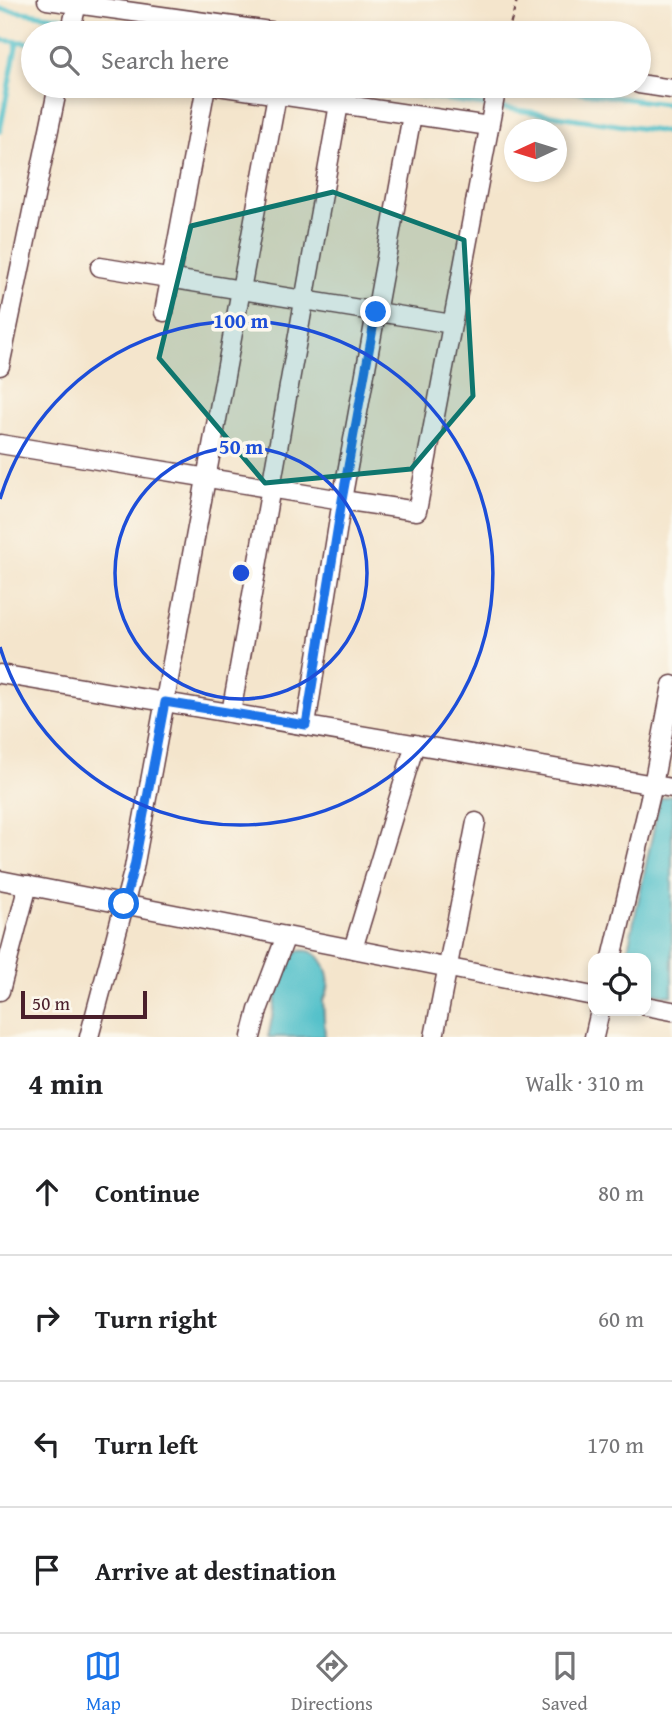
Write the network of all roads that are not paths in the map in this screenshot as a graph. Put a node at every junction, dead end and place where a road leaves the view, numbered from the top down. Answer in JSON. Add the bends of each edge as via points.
{"nodes":[{"id":1,"x":47,"y":0,"type":"edge"},
{"id":2,"x":75,"y":15,"type":"edge"},
{"id":3,"x":145,"y":21,"type":"edge"},
{"id":4,"x":651,"y":86,"type":"edge"},
{"id":5,"x":672,"y":89,"type":"edge"},
{"id":6,"x":56,"y":98,"type":"edge"},
{"id":7,"x":204,"y":98,"type":"edge"},
{"id":8,"x":276,"y":98,"type":"edge"},
{"id":9,"x":302,"y":98,"type":"edge"},
{"id":10,"x":493,"y":102,"type":"edge"},
{"id":11,"x":339,"y":104,"type":"junction"},
{"id":12,"x":412,"y":115,"type":"junction"},
{"id":13,"x":100,"y":267,"type":"dead end"},
{"id":14,"x":170,"y":278,"type":"junction"},
{"id":15,"x":241,"y":290,"type":"junction"},
{"id":16,"x":304,"y":300,"type":"junction"},
{"id":17,"x":164,"y":312,"type":"dead end"},
{"id":18,"x":376,"y":312,"type":"junction"},
{"id":19,"x":452,"y":324,"type":"junction"},
{"id":20,"x":0,"y":366,"type":"edge"},
{"id":21,"x":0,"y":444,"type":"edge"},
{"id":22,"x":206,"y":478,"type":"junction"},
{"id":23,"x":271,"y":488,"type":"junction"},
{"id":24,"x":342,"y":500,"type":"junction"},
{"id":25,"x":0,"y":674,"type":"edge"},
{"id":26,"x":672,"y":685,"type":"edge"},
{"id":27,"x":165,"y":702,"type":"junction"},
{"id":28,"x":231,"y":713,"type":"junction"},
{"id":29,"x":306,"y":725,"type":"junction"},
{"id":30,"x":415,"y":744,"type":"junction"},
{"id":31,"x":653,"y":785,"type":"junction"},
{"id":32,"x":672,"y":788,"type":"edge"},
{"id":33,"x":476,"y":822,"type":"dead end"},
{"id":34,"x":0,"y":880,"type":"edge"},
{"id":35,"x":28,"y":885,"type":"junction"},
{"id":36,"x":124,"y":904,"type":"junction"},
{"id":37,"x":286,"y":936,"type":"junction"},
{"id":38,"x":354,"y":949,"type":"junction"},
{"id":39,"x":613,"y":953,"type":"edge"},
{"id":40,"x":447,"y":967,"type":"junction"},
{"id":41,"x":0,"y":991,"type":"edge"},
{"id":42,"x":588,"y":995,"type":"edge"},
{"id":43,"x":651,"y":1007,"type":"edge"},
{"id":44,"x":672,"y":1011,"type":"edge"},
{"id":45,"x":599,"y":1016,"type":"edge"},
{"id":46,"x":89,"y":1037,"type":"edge"},
{"id":47,"x":251,"y":1037,"type":"edge"},
{"id":48,"x":434,"y":1037,"type":"edge"},
{"id":49,"x":594,"y":1037,"type":"edge"}],
"edges":[{"from":1,"to":2,"type":"street"},
{"from":2,"to":3,"type":"street"},
{"from":4,"to":5,"type":"street"},
{"from":6,"to":20,"type":"street"},
{"from":7,"to":14,"type":"street"},
{"from":8,"to":15,"type":"street"},
{"from":9,"to":11,"type":"street"},
{"from":10,"to":12,"type":"street"},
{"from":10,"to":19,"type":"street"},
{"from":11,"to":12,"type":"street"},
{"from":11,"to":16,"type":"street"},
{"from":12,"to":18,"type":"street"},
{"from":13,"to":14,"type":"street"},
{"from":14,"to":15,"type":"street"},
{"from":14,"to":17,"type":"street"},
{"from":15,"to":16,"type":"street"},
{"from":15,"to":22,"type":"street"},
{"from":16,"to":18,"type":"street"},
{"from":16,"to":23,"type":"street"},
{"from":18,"to":19,"type":"street"},
{"from":18,"to":24,"type":"street"},
{"from":19,"to":24,"type":"street","via":[[416,512]]},
{"from":21,"to":22,"type":"street"},
{"from":22,"to":23,"type":"street"},
{"from":22,"to":27,"type":"street"},
{"from":23,"to":24,"type":"street"},
{"from":23,"to":28,"type":"street"},
{"from":24,"to":29,"type":"street"},
{"from":25,"to":27,"type":"street"},
{"from":26,"to":31,"type":"street"},
{"from":27,"to":28,"type":"street"},
{"from":27,"to":36,"type":"street"},
{"from":28,"to":29,"type":"street"},
{"from":29,"to":30,"type":"street"},
{"from":30,"to":31,"type":"street"},
{"from":30,"to":38,"type":"street"},
{"from":31,"to":32,"type":"street"},
{"from":31,"to":39,"type":"street"},
{"from":33,"to":40,"type":"street"},
{"from":34,"to":35,"type":"street"},
{"from":35,"to":36,"type":"street"},
{"from":35,"to":41,"type":"street"},
{"from":36,"to":37,"type":"street"},
{"from":36,"to":46,"type":"street"},
{"from":37,"to":38,"type":"street"},
{"from":37,"to":47,"type":"street"},
{"from":38,"to":40,"type":"street"},
{"from":40,"to":42,"type":"street"},
{"from":40,"to":48,"type":"street"},
{"from":43,"to":44,"type":"street"},
{"from":45,"to":49,"type":"street"}]}
